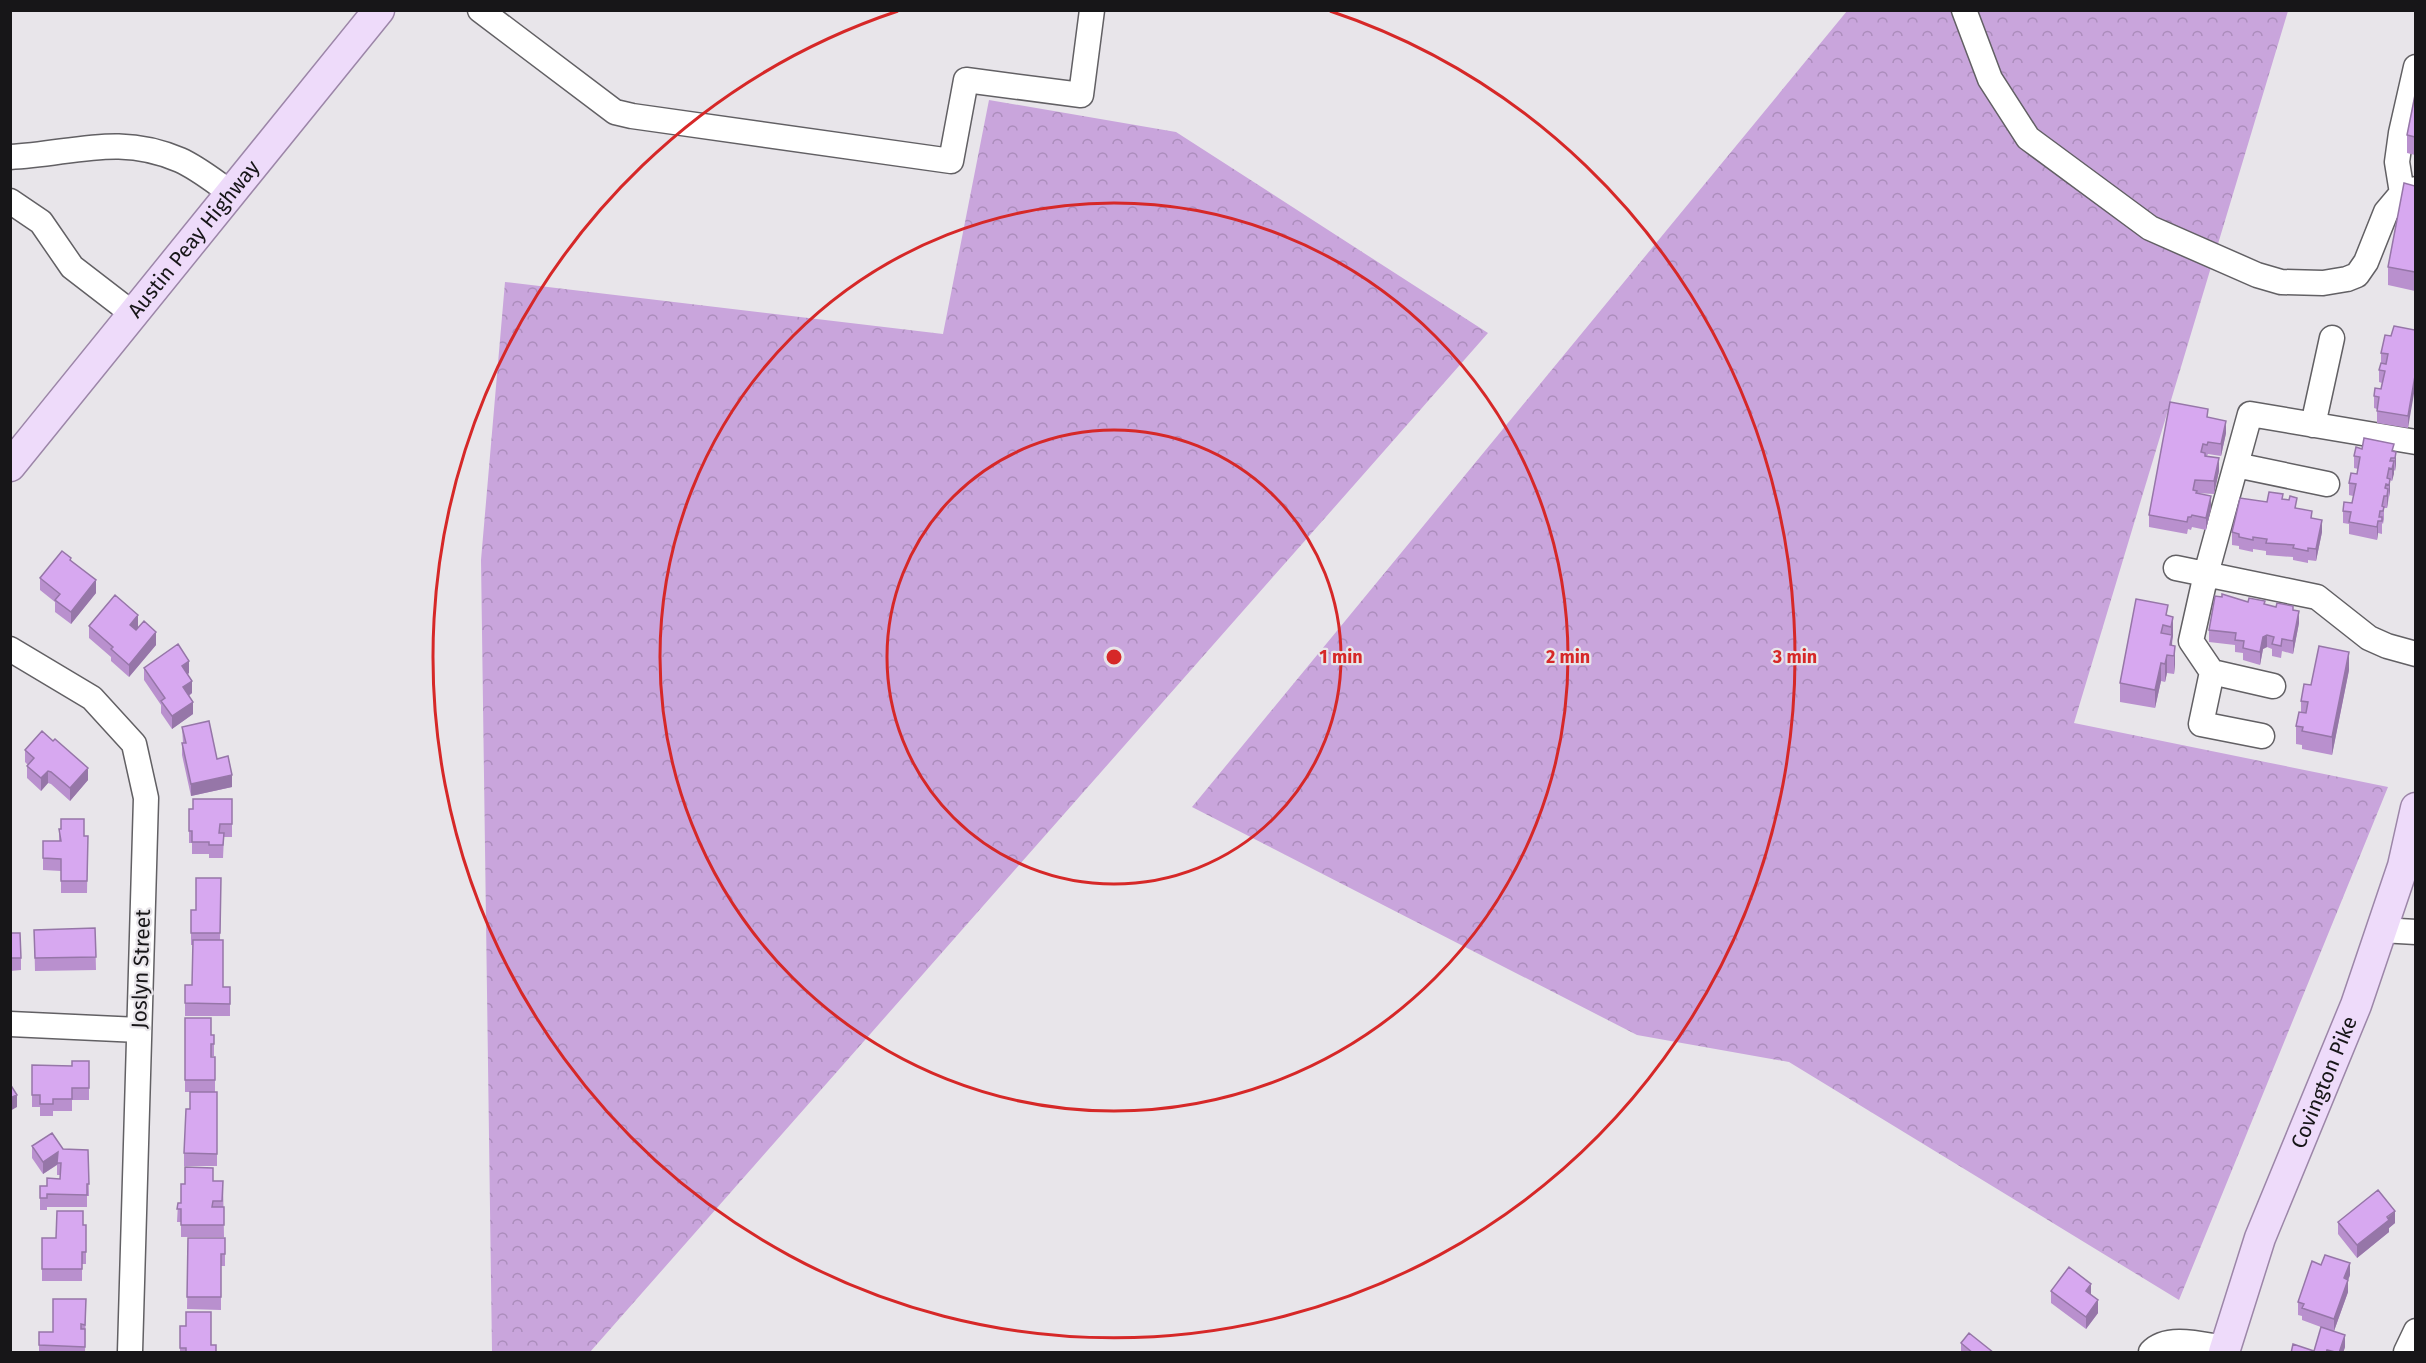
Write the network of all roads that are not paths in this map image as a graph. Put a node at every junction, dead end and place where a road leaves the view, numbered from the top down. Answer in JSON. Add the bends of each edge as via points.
{"nodes":[{"id":1,"x":379,"y":10,"type":"edge"},
{"id":2,"x":480,"y":10,"type":"edge"},
{"id":3,"x":1092,"y":10,"type":"edge"},
{"id":4,"x":1964,"y":10,"type":"edge"},
{"id":5,"x":2415,"y":67,"type":"edge"},
{"id":6,"x":10,"y":158,"type":"edge"},
{"id":7,"x":2409,"y":191,"type":"edge"},
{"id":8,"x":231,"y":193,"type":"junction"},
{"id":9,"x":10,"y":201,"type":"edge"},
{"id":10,"x":133,"y":314,"type":"junction"},
{"id":11,"x":2332,"y":338,"type":"dead end"},
{"id":12,"x":2313,"y":425,"type":"junction"},
{"id":13,"x":2415,"y":442,"type":"edge"},
{"id":14,"x":2236,"y":465,"type":"junction"},
{"id":15,"x":10,"y":466,"type":"edge"},
{"id":16,"x":2327,"y":484,"type":"dead end"},
{"id":17,"x":2176,"y":568,"type":"dead end"},
{"id":18,"x":2206,"y":574,"type":"junction"},
{"id":19,"x":10,"y":649,"type":"edge"},
{"id":20,"x":2415,"y":654,"type":"edge"},
{"id":21,"x":2212,"y":672,"type":"junction"},
{"id":22,"x":2273,"y":686,"type":"dead end"},
{"id":23,"x":2262,"y":736,"type":"dead end"},
{"id":24,"x":2415,"y":808,"type":"edge"},
{"id":25,"x":2381,"y":930,"type":"junction"},
{"id":26,"x":2415,"y":932,"type":"edge"},
{"id":27,"x":10,"y":1024,"type":"edge"},
{"id":28,"x":139,"y":1030,"type":"junction"},
{"id":29,"x":2415,"y":1331,"type":"edge"},
{"id":30,"x":2224,"y":1350,"type":"edge"},
{"id":31,"x":130,"y":1353,"type":"edge"},
{"id":32,"x":2151,"y":1353,"type":"edge"},
{"id":33,"x":2406,"y":1353,"type":"edge"}],
"edges":[{"from":1,"to":8,"type":"main road","name":"Austin Peay Highway"},
{"from":2,"to":3,"type":"street","via":[[615,112],[951,161],[966,80],[1081,94]]},
{"from":4,"to":7,"type":"street","via":[[1989,79],[2028,138],[2150,228],[2257,275],[2281,282],[2323,283],[2357,275],[2386,212]]},
{"from":5,"to":7,"type":"street","via":[[2397,162]]},
{"from":6,"to":8,"type":"street","via":[[116,145],[151,149],[183,161]]},
{"from":8,"to":10,"type":"main road","name":"Austin Peay Highway"},
{"from":9,"to":10,"type":"street","via":[[41,222],[72,267]]},
{"from":10,"to":15,"type":"main road","name":"Austin Peay Highway"},
{"from":11,"to":12,"type":"street"},
{"from":12,"to":13,"type":"street"},
{"from":12,"to":14,"type":"street","via":[[2250,414]]},
{"from":14,"to":16,"type":"street"},
{"from":14,"to":18,"type":"street"},
{"from":17,"to":18,"type":"street"},
{"from":18,"to":20,"type":"street","via":[[2317,597],[2369,638]]},
{"from":18,"to":21,"type":"street","via":[[2191,641]]},
{"from":19,"to":28,"type":"street","name":"Joslyn Street","via":[[92,698],[134,744],[146,798]]},
{"from":21,"to":22,"type":"street"},
{"from":21,"to":23,"type":"street","via":[[2201,724]]},
{"from":24,"to":25,"type":"main road","name":"Covington Pike","via":[[2403,866]]},
{"from":25,"to":26,"type":"street"},
{"from":25,"to":30,"type":"main road","name":"Covington Pike","via":[[2356,1005],[2260,1238]]},
{"from":27,"to":28,"type":"street"},
{"from":28,"to":31,"type":"street","name":"Joslyn Street"},
{"from":29,"to":33,"type":"street"},
{"from":30,"to":32,"type":"street","via":[[2180,1341],[2154,1348]]}]}
